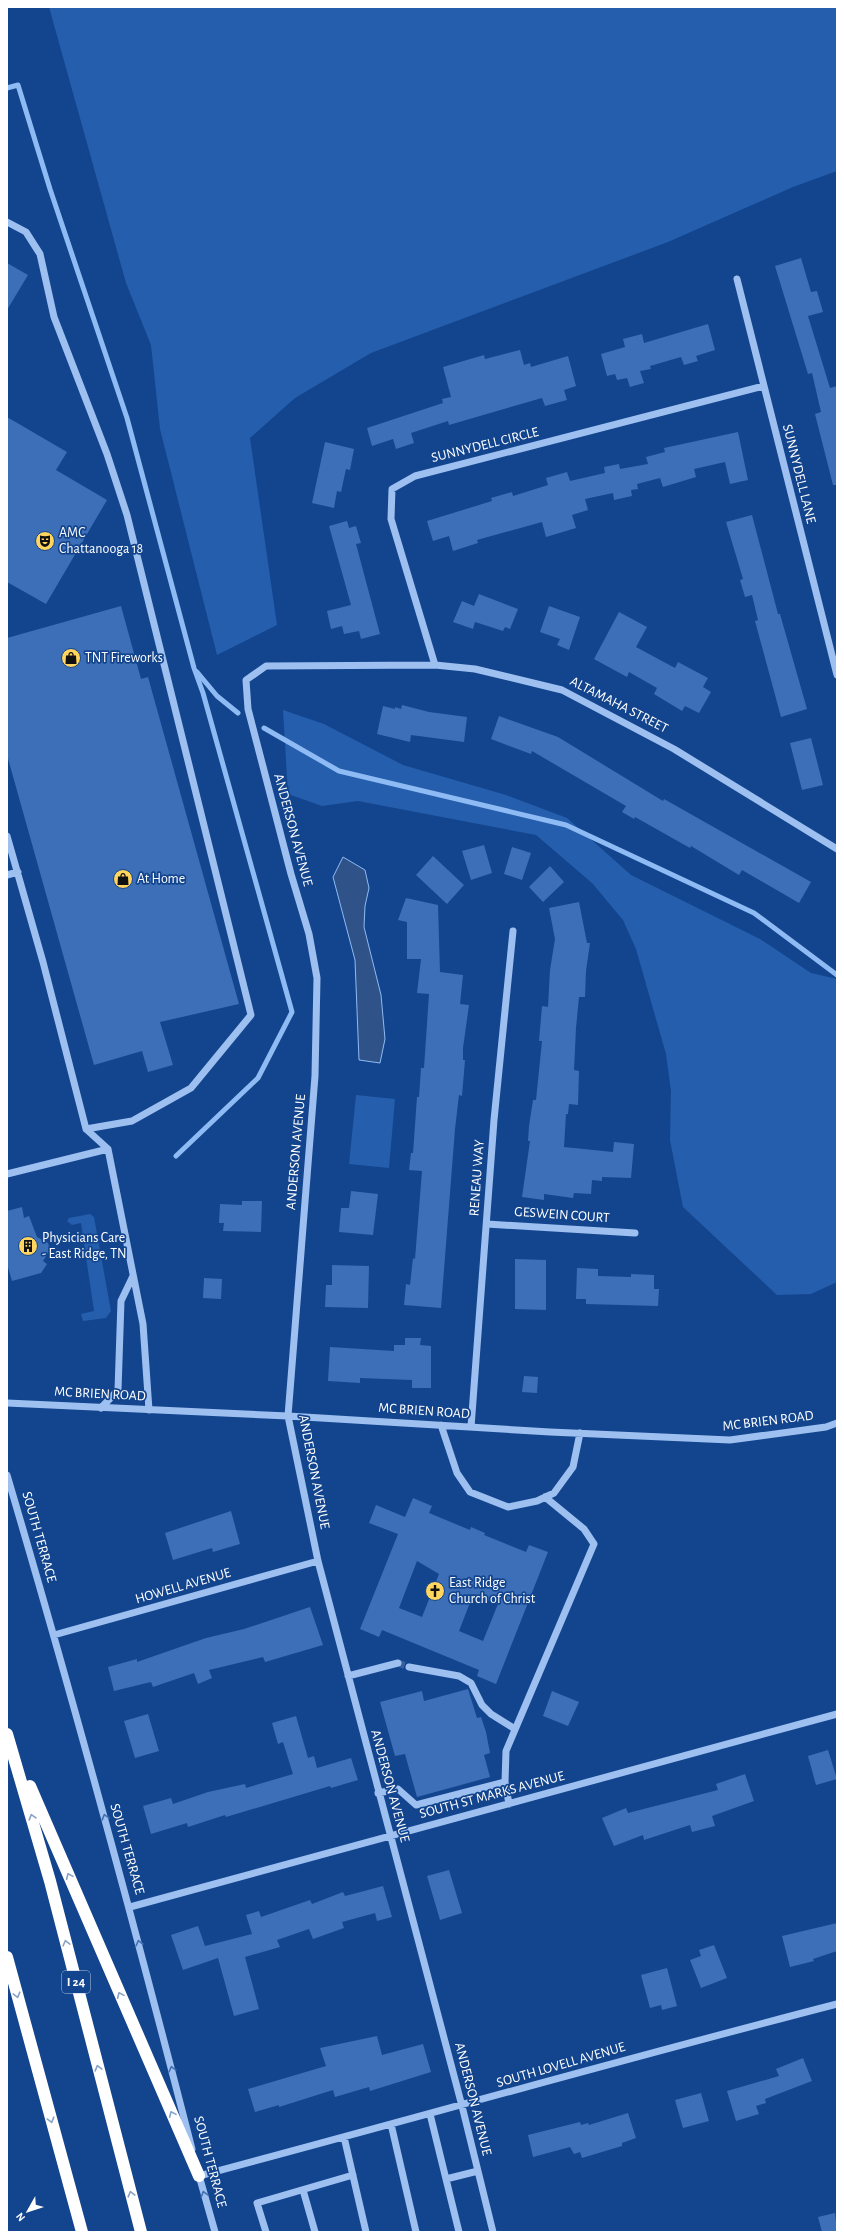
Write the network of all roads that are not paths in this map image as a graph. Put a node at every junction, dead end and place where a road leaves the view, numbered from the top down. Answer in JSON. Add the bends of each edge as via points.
{"nodes":[{"id":1,"x":7,"y":222,"type":"edge"},
{"id":2,"x":737,"y":279,"type":"dead end"},
{"id":3,"x":764,"y":386,"type":"junction"},
{"id":4,"x":435,"y":665,"type":"junction"},
{"id":5,"x":266,"y":666,"type":"joint"},
{"id":6,"x":837,"y":675,"type":"edge"},
{"id":7,"x":7,"y":836,"type":"edge"},
{"id":8,"x":837,"y":849,"type":"edge"},
{"id":9,"x":18,"y":872,"type":"junction"},
{"id":10,"x":7,"y":875,"type":"edge"},
{"id":11,"x":513,"y":931,"type":"dead end"},
{"id":12,"x":86,"y":1129,"type":"junction"},
{"id":13,"x":108,"y":1149,"type":"junction"},
{"id":14,"x":7,"y":1174,"type":"edge"},
{"id":15,"x":487,"y":1224,"type":"junction"},
{"id":16,"x":635,"y":1233,"type":"dead end"},
{"id":17,"x":133,"y":1276,"type":"junction"},
{"id":18,"x":7,"y":1403,"type":"edge"},
{"id":19,"x":101,"y":1408,"type":"junction"},
{"id":20,"x":149,"y":1410,"type":"junction"},
{"id":21,"x":288,"y":1416,"type":"junction"},
{"id":22,"x":837,"y":1423,"type":"edge"},
{"id":23,"x":441,"y":1425,"type":"junction"},
{"id":24,"x":471,"y":1427,"type":"junction"},
{"id":25,"x":580,"y":1434,"type":"junction"},
{"id":26,"x":7,"y":1475,"type":"edge"},
{"id":27,"x":545,"y":1497,"type":"junction"},
{"id":28,"x":318,"y":1561,"type":"junction"},
{"id":29,"x":54,"y":1635,"type":"junction"},
{"id":30,"x":398,"y":1663,"type":"tunnel mouth"},
{"id":31,"x":409,"y":1667,"type":"tunnel mouth"},
{"id":32,"x":348,"y":1676,"type":"junction"},
{"id":33,"x":837,"y":1714,"type":"edge"},
{"id":34,"x":515,"y":1729,"type":"junction"},
{"id":35,"x":9,"y":1738,"type":"edge"},
{"id":36,"x":505,"y":1782,"type":"junction"},
{"id":37,"x":378,"y":1793,"type":"junction"},
{"id":38,"x":509,"y":1804,"type":"junction"},
{"id":39,"x":390,"y":1837,"type":"junction"},
{"id":40,"x":130,"y":1907,"type":"junction"},
{"id":41,"x":7,"y":1957,"type":"edge"},
{"id":42,"x":837,"y":2004,"type":"edge"},
{"id":43,"x":462,"y":2106,"type":"junction"},
{"id":44,"x":430,"y":2114,"type":"junction"},
{"id":45,"x":391,"y":2124,"type":"junction"},
{"id":46,"x":344,"y":2137,"type":"junction"},
{"id":47,"x":478,"y":2171,"type":"junction"},
{"id":48,"x":353,"y":2175,"type":"junction"},
{"id":49,"x":199,"y":2176,"type":"junction"},
{"id":50,"x":446,"y":2179,"type":"junction"},
{"id":51,"x":302,"y":2190,"type":"junction"},
{"id":52,"x":82,"y":2232,"type":"edge"},
{"id":53,"x":141,"y":2232,"type":"edge"},
{"id":54,"x":215,"y":2232,"type":"edge"},
{"id":55,"x":266,"y":2232,"type":"edge"},
{"id":56,"x":315,"y":2232,"type":"edge"},
{"id":57,"x":366,"y":2232,"type":"edge"},
{"id":58,"x":416,"y":2232,"type":"edge"},
{"id":59,"x":459,"y":2232,"type":"edge"},
{"id":60,"x":493,"y":2232,"type":"edge"}],
"edges":[{"from":1,"to":12,"type":"street","via":[[26,232],[40,254],[54,317],[107,454],[127,515],[251,1015],[191,1088],[132,1120]]},
{"from":2,"to":3,"type":"street","name":"SUNNYDELL LANE"},
{"from":3,"to":4,"type":"street","name":"SUNNYDELL CIRCLE","via":[[415,476],[392,489],[391,519]]},
{"from":3,"to":6,"type":"street","name":"SUNNYDELL LANE"},
{"from":4,"to":5,"type":"street","name":"ALTAMAHA STREET"},
{"from":4,"to":8,"type":"street","name":"ALTAMAHA STREET","via":[[475,669],[562,690],[674,749]]},
{"from":5,"to":21,"type":"street","name":"ANDERSON AVENUE","via":[[246,680],[248,709],[309,934],[317,978],[315,1076]]},
{"from":7,"to":9,"type":"street"},
{"from":9,"to":10,"type":"street"},
{"from":9,"to":12,"type":"street"},
{"from":11,"to":15,"type":"street","name":"RENEAU WAY","via":[[494,1120]]},
{"from":12,"to":13,"type":"street"},
{"from":13,"to":14,"type":"street"},
{"from":13,"to":17,"type":"street"},
{"from":15,"to":16,"type":"street","name":"GESWEIN COURT"},
{"from":15,"to":24,"type":"street","name":"RENEAU WAY"},
{"from":17,"to":19,"type":"street","via":[[121,1301],[118,1390]]},
{"from":17,"to":20,"type":"street","via":[[143,1324]]},
{"from":18,"to":19,"type":"street","name":"MC BRIEN ROAD"},
{"from":19,"to":20,"type":"street","name":"MC BRIEN ROAD"},
{"from":20,"to":21,"type":"street","name":"MC BRIEN ROAD"},
{"from":21,"to":23,"type":"street","name":"MC BRIEN ROAD"},
{"from":21,"to":28,"type":"street","name":"ANDERSON AVENUE"},
{"from":22,"to":25,"type":"street","name":"MC BRIEN ROAD","via":[[826,1427],[730,1440]]},
{"from":23,"to":24,"type":"street","name":"MC BRIEN ROAD"},
{"from":23,"to":27,"type":"street","via":[[457,1473],[470,1492],[508,1507]]},
{"from":24,"to":25,"type":"street","name":"MC BRIEN ROAD"},
{"from":25,"to":27,"type":"street","via":[[573,1467],[554,1493]]},
{"from":26,"to":29,"type":"street","name":"SOUTH TERRACE"},
{"from":27,"to":34,"type":"street","via":[[584,1529],[594,1544]]},
{"from":28,"to":29,"type":"street","name":"HOWELL AVENUE"},
{"from":28,"to":32,"type":"street","name":"ANDERSON AVENUE"},
{"from":40,"to":29,"type":"street","name":"SOUTH TERRACE","one_way":true},
{"from":30,"to":32,"type":"street"},
{"from":31,"to":34,"type":"street","via":[[459,1676],[470,1683],[482,1705],[491,1714]]},
{"from":32,"to":37,"type":"street","name":"ANDERSON AVENUE"},
{"from":33,"to":38,"type":"street","name":"SOUTH ST MARKS AVENUE"},
{"from":34,"to":36,"type":"street","via":[[506,1751]]},
{"from":49,"to":35,"type":"highway","one_way":true},
{"from":53,"to":35,"type":"highway","number":"I 24","one_way":true,"via":[[50,1881]]},
{"from":36,"to":37,"type":"street","via":[[416,1805],[398,1789]]},
{"from":36,"to":38,"type":"street"},
{"from":37,"to":39,"type":"street","name":"ANDERSON AVENUE"},
{"from":38,"to":39,"type":"street","name":"SOUTH ST MARKS AVENUE"},
{"from":39,"to":40,"type":"street","name":"SOUTH ST MARKS AVENUE"},
{"from":39,"to":43,"type":"street","name":"ANDERSON AVENUE"},
{"from":49,"to":40,"type":"street","name":"SOUTH TERRACE","one_way":true},
{"from":41,"to":52,"type":"highway","one_way":true},
{"from":42,"to":43,"type":"street","name":"SOUTH LOVELL AVENUE","via":[[678,2045]]},
{"from":43,"to":44,"type":"street","name":"SOUTH LOVELL AVENUE"},
{"from":43,"to":47,"type":"street","name":"ANDERSON AVENUE"},
{"from":44,"to":45,"type":"street","name":"SOUTH LOVELL AVENUE"},
{"from":44,"to":50,"type":"street"},
{"from":45,"to":46,"type":"street","name":"SOUTH LOVELL AVENUE"},
{"from":45,"to":58,"type":"street"},
{"from":46,"to":48,"type":"street"},
{"from":46,"to":49,"type":"street","name":"SOUTH LOVELL AVENUE"},
{"from":47,"to":50,"type":"street"},
{"from":47,"to":60,"type":"street","name":"ANDERSON AVENUE"},
{"from":48,"to":51,"type":"street"},
{"from":48,"to":57,"type":"street"},
{"from":54,"to":49,"type":"street","name":"SOUTH TERRACE","one_way":true},
{"from":50,"to":59,"type":"street"},
{"from":51,"to":55,"type":"street","via":[[258,2203]]},
{"from":51,"to":56,"type":"street"}]}
